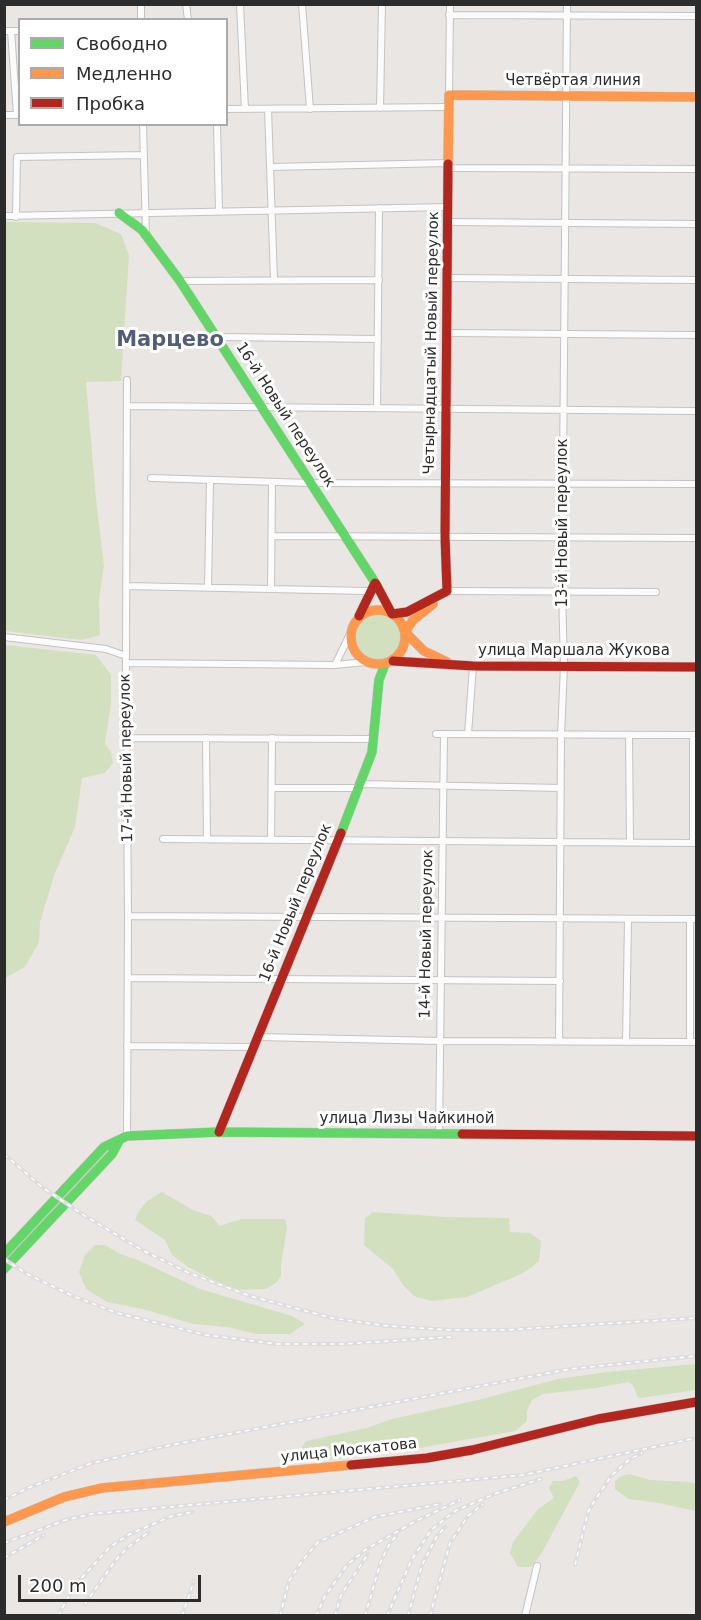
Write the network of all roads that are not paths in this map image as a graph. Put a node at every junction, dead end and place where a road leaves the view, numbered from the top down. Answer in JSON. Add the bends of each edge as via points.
{"nodes":[{"id":1,"x":240,"y":4,"type":"edge"},
{"id":2,"x":302,"y":4,"type":"edge"},
{"id":3,"x":382,"y":4,"type":"edge"},
{"id":4,"x":450,"y":4,"type":"edge"},
{"id":5,"x":567,"y":4,"type":"edge"},
{"id":6,"x":449,"y":15,"type":"junction"},
{"id":7,"x":567,"y":15,"type":"junction"},
{"id":8,"x":696,"y":16,"type":"edge"},
{"id":9,"x":8,"y":31,"type":"edge"},
{"id":10,"x":449,"y":95,"type":"junction"},
{"id":11,"x":566,"y":96,"type":"junction"},
{"id":12,"x":696,"y":97,"type":"edge"},
{"id":13,"x":449,"y":107,"type":"junction"},
{"id":14,"x":380,"y":108,"type":"junction"},
{"id":15,"x":228,"y":109,"type":"edge"},
{"id":16,"x":245,"y":109,"type":"junction"},
{"id":17,"x":268,"y":109,"type":"junction"},
{"id":18,"x":310,"y":109,"type":"junction"},
{"id":19,"x":4,"y":115,"type":"edge"},
{"id":20,"x":18,"y":115,"type":"edge"},
{"id":21,"x":143,"y":126,"type":"edge"},
{"id":22,"x":216,"y":126,"type":"edge"},
{"id":23,"x":143,"y":155,"type":"junction"},
{"id":24,"x":448,"y":165,"type":"junction"},
{"id":25,"x":270,"y":167,"type":"junction"},
{"id":26,"x":566,"y":168,"type":"junction"},
{"id":27,"x":696,"y":169,"type":"edge"},
{"id":28,"x":448,"y":207,"type":"junction"},
{"id":29,"x":379,"y":208,"type":"junction"},
{"id":30,"x":271,"y":210,"type":"junction"},
{"id":31,"x":219,"y":211,"type":"junction"},
{"id":32,"x":145,"y":212,"type":"junction"},
{"id":33,"x":119,"y":213,"type":"junction"},
{"id":34,"x":4,"y":216,"type":"edge"},
{"id":35,"x":16,"y":217,"type":"junction"},
{"id":36,"x":448,"y":222,"type":"junction"},
{"id":37,"x":565,"y":223,"type":"junction"},
{"id":38,"x":696,"y":224,"type":"edge"},
{"id":39,"x":146,"y":235,"type":"junction"},
{"id":40,"x":447,"y":278,"type":"junction"},
{"id":41,"x":565,"y":279,"type":"junction"},
{"id":42,"x":274,"y":280,"type":"junction"},
{"id":43,"x":379,"y":280,"type":"junction"},
{"id":44,"x":696,"y":280,"type":"edge"},
{"id":45,"x":180,"y":281,"type":"junction"},
{"id":46,"x":446,"y":333,"type":"junction"},
{"id":47,"x":564,"y":334,"type":"junction"},
{"id":48,"x":696,"y":335,"type":"edge"},
{"id":49,"x":145,"y":336,"type":"dead end"},
{"id":50,"x":216,"y":336,"type":"junction"},
{"id":51,"x":378,"y":339,"type":"junction"},
{"id":52,"x":128,"y":380,"type":"dead end"},
{"id":53,"x":128,"y":406,"type":"junction"},
{"id":54,"x":263,"y":407,"type":"junction"},
{"id":55,"x":377,"y":408,"type":"junction"},
{"id":56,"x":446,"y":409,"type":"junction"},
{"id":57,"x":564,"y":410,"type":"junction"},
{"id":58,"x":696,"y":411,"type":"edge"},
{"id":59,"x":151,"y":478,"type":"dead end"},
{"id":60,"x":210,"y":480,"type":"junction"},
{"id":61,"x":272,"y":482,"type":"junction"},
{"id":62,"x":310,"y":483,"type":"junction"},
{"id":63,"x":445,"y":483,"type":"junction"},
{"id":64,"x":563,"y":483,"type":"junction"},
{"id":65,"x":696,"y":484,"type":"edge"},
{"id":66,"x":272,"y":536,"type":"junction"},
{"id":67,"x":345,"y":536,"type":"junction"},
{"id":68,"x":445,"y":537,"type":"junction"},
{"id":69,"x":563,"y":538,"type":"junction"},
{"id":70,"x":696,"y":538,"type":"edge"},
{"id":71,"x":375,"y":583,"type":"junction"},
{"id":72,"x":126,"y":586,"type":"junction"},
{"id":73,"x":208,"y":588,"type":"junction"},
{"id":74,"x":271,"y":589,"type":"junction"},
{"id":75,"x":447,"y":591,"type":"junction"},
{"id":76,"x":562,"y":591,"type":"junction"},
{"id":77,"x":656,"y":592,"type":"dead end"},
{"id":78,"x":369,"y":595,"type":"junction"},
{"id":79,"x":392,"y":614,"type":"junction"},
{"id":80,"x":358,"y":619,"type":"junction"},
{"id":81,"x":351,"y":632,"type":"junction"},
{"id":82,"x":405,"y":632,"type":"junction"},
{"id":83,"x":4,"y":637,"type":"edge"},
{"id":84,"x":126,"y":660,"type":"junction"},
{"id":85,"x":367,"y":662,"type":"junction"},
{"id":86,"x":389,"y":662,"type":"junction"},
{"id":87,"x":335,"y":665,"type":"junction"},
{"id":88,"x":452,"y":665,"type":"junction"},
{"id":89,"x":473,"y":666,"type":"junction"},
{"id":90,"x":564,"y":666,"type":"junction"},
{"id":91,"x":696,"y":667,"type":"edge"},
{"id":92,"x":379,"y":680,"type":"junction"},
{"id":93,"x":436,"y":734,"type":"dead end"},
{"id":94,"x":444,"y":734,"type":"junction"},
{"id":95,"x":468,"y":734,"type":"junction"},
{"id":96,"x":561,"y":735,"type":"junction"},
{"id":97,"x":629,"y":735,"type":"junction"},
{"id":98,"x":695,"y":735,"type":"edge"},
{"id":99,"x":126,"y":738,"type":"junction"},
{"id":100,"x":206,"y":738,"type":"junction"},
{"id":101,"x":272,"y":738,"type":"junction"},
{"id":102,"x":373,"y":739,"type":"junction"},
{"id":103,"x":359,"y":786,"type":"junction"},
{"id":104,"x":444,"y":786,"type":"junction"},
{"id":105,"x":272,"y":788,"type":"junction"},
{"id":106,"x":561,"y":788,"type":"junction"},
{"id":107,"x":163,"y":839,"type":"dead end"},
{"id":108,"x":207,"y":839,"type":"junction"},
{"id":109,"x":271,"y":840,"type":"junction"},
{"id":110,"x":339,"y":840,"type":"junction"},
{"id":111,"x":443,"y":841,"type":"junction"},
{"id":112,"x":561,"y":841,"type":"junction"},
{"id":113,"x":630,"y":842,"type":"junction"},
{"id":114,"x":695,"y":843,"type":"edge"},
{"id":115,"x":128,"y":916,"type":"junction"},
{"id":116,"x":307,"y":917,"type":"junction"},
{"id":117,"x":442,"y":918,"type":"junction"},
{"id":118,"x":560,"y":918,"type":"junction"},
{"id":119,"x":693,"y":919,"type":"edge"},
{"id":120,"x":628,"y":920,"type":"junction"},
{"id":121,"x":128,"y":978,"type":"junction"},
{"id":122,"x":282,"y":979,"type":"junction"},
{"id":123,"x":441,"y":980,"type":"junction"},
{"id":124,"x":560,"y":981,"type":"junction"},
{"id":125,"x":258,"y":1036,"type":"junction"},
{"id":126,"x":441,"y":1041,"type":"junction"},
{"id":127,"x":559,"y":1041,"type":"junction"},
{"id":128,"x":626,"y":1042,"type":"junction"},
{"id":129,"x":693,"y":1042,"type":"edge"},
{"id":130,"x":127,"y":1046,"type":"junction"},
{"id":131,"x":254,"y":1047,"type":"junction"},
{"id":132,"x":219,"y":1132,"type":"junction"},
{"id":133,"x":439,"y":1134,"type":"junction"},
{"id":134,"x":696,"y":1136,"type":"edge"},
{"id":135,"x":123,"y":1138,"type":"junction"},
{"id":136,"x":4,"y":1254,"type":"edge"},
{"id":137,"x":4,"y":1269,"type":"edge"},
{"id":138,"x":696,"y":1402,"type":"edge"},
{"id":139,"x":4,"y":1522,"type":"edge"},
{"id":140,"x":537,"y":1566,"type":"dead end"},
{"id":141,"x":525,"y":1616,"type":"edge"}],
"edges":[{"from":1,"to":16,"type":"street"},
{"from":2,"to":18,"type":"street"},
{"from":3,"to":14,"type":"street"},
{"from":4,"to":6,"type":"street"},
{"from":5,"to":7,"type":"street","name":"13-й Новый переулок"},
{"from":6,"to":7,"type":"street"},
{"from":6,"to":10,"type":"street"},
{"from":7,"to":8,"type":"street"},
{"from":7,"to":11,"type":"street","name":"13-й Новый переулок"},
{"from":9,"to":20,"type":"street"},
{"from":10,"to":11,"type":"main road","name":"Четвёртая линия"},
{"from":10,"to":13,"type":"main road","name":"Четырнадцатый Новый переулок"},
{"from":11,"to":12,"type":"main road","name":"Четвёртая линия"},
{"from":11,"to":26,"type":"street","name":"13-й Новый переулок"},
{"from":13,"to":14,"type":"street"},
{"from":13,"to":24,"type":"main road","name":"Четырнадцатый Новый переулок"},
{"from":14,"to":18,"type":"street"},
{"from":15,"to":16,"type":"street"},
{"from":16,"to":17,"type":"street"},
{"from":17,"to":18,"type":"street"},
{"from":17,"to":25,"type":"street"},
{"from":19,"to":20,"type":"street"},
{"from":21,"to":23,"type":"street"},
{"from":22,"to":31,"type":"street"},
{"from":23,"to":32,"type":"street"},
{"from":23,"to":35,"type":"street","via":[[17,157]]},
{"from":24,"to":25,"type":"street"},
{"from":24,"to":26,"type":"street"},
{"from":24,"to":28,"type":"main road","name":"Четырнадцатый Новый переулок"},
{"from":25,"to":30,"type":"street"},
{"from":26,"to":27,"type":"street"},
{"from":26,"to":37,"type":"street","name":"13-й Новый переулок"},
{"from":28,"to":29,"type":"street"},
{"from":28,"to":36,"type":"main road","name":"Четырнадцатый Новый переулок"},
{"from":29,"to":30,"type":"street"},
{"from":29,"to":43,"type":"street"},
{"from":30,"to":31,"type":"street"},
{"from":30,"to":42,"type":"street"},
{"from":31,"to":32,"type":"street"},
{"from":32,"to":33,"type":"street"},
{"from":32,"to":39,"type":"street"},
{"from":33,"to":35,"type":"street"},
{"from":33,"to":39,"type":"main road","name":"16-й Новый переулок"},
{"from":34,"to":35,"type":"street"},
{"from":36,"to":37,"type":"street"},
{"from":36,"to":40,"type":"main road","name":"Четырнадцатый Новый переулок"},
{"from":37,"to":38,"type":"street"},
{"from":37,"to":41,"type":"street","name":"13-й Новый переулок"},
{"from":39,"to":45,"type":"main road","name":"16-й Новый переулок"},
{"from":40,"to":41,"type":"street"},
{"from":40,"to":46,"type":"main road","name":"Четырнадцатый Новый переулок"},
{"from":41,"to":44,"type":"street"},
{"from":41,"to":47,"type":"street","name":"13-й Новый переулок"},
{"from":42,"to":43,"type":"street"},
{"from":42,"to":45,"type":"street"},
{"from":43,"to":51,"type":"street"},
{"from":45,"to":50,"type":"main road","name":"16-й Новый переулок"},
{"from":46,"to":47,"type":"street"},
{"from":46,"to":56,"type":"main road","name":"Четырнадцатый Новый переулок"},
{"from":47,"to":48,"type":"street"},
{"from":47,"to":57,"type":"street","name":"13-й Новый переулок"},
{"from":49,"to":50,"type":"street"},
{"from":50,"to":51,"type":"street"},
{"from":50,"to":54,"type":"main road","name":"16-й Новый переулок"},
{"from":51,"to":55,"type":"street"},
{"from":52,"to":53,"type":"street","name":"17-й Новый переулок"},
{"from":53,"to":54,"type":"street"},
{"from":53,"to":72,"type":"street","name":"17-й Новый переулок"},
{"from":54,"to":55,"type":"street"},
{"from":54,"to":62,"type":"main road","name":"16-й Новый переулок"},
{"from":55,"to":56,"type":"street"},
{"from":56,"to":57,"type":"street"},
{"from":56,"to":63,"type":"main road","name":"Четырнадцатый Новый переулок"},
{"from":57,"to":58,"type":"street"},
{"from":57,"to":64,"type":"street","name":"13-й Новый переулок"},
{"from":59,"to":60,"type":"street"},
{"from":60,"to":61,"type":"street"},
{"from":60,"to":73,"type":"street"},
{"from":61,"to":62,"type":"street"},
{"from":61,"to":66,"type":"street"},
{"from":62,"to":63,"type":"street"},
{"from":62,"to":67,"type":"main road","name":"16-й Новый переулок"},
{"from":63,"to":64,"type":"street"},
{"from":63,"to":68,"type":"main road","name":"Четырнадцатый Новый переулок"},
{"from":64,"to":65,"type":"street"},
{"from":64,"to":69,"type":"street","name":"13-й Новый переулок"},
{"from":66,"to":67,"type":"street"},
{"from":66,"to":74,"type":"street"},
{"from":67,"to":68,"type":"street"},
{"from":67,"to":71,"type":"main road","name":"16-й Новый переулок"},
{"from":68,"to":69,"type":"street"},
{"from":68,"to":75,"type":"main road","name":"Четырнадцатый Новый переулок"},
{"from":69,"to":70,"type":"street"},
{"from":69,"to":76,"type":"street","name":"13-й Новый переулок"},
{"from":71,"to":78,"type":"main road"},
{"from":71,"to":79,"type":"main road","name":"16-й Новый переулок"},
{"from":72,"to":73,"type":"street"},
{"from":72,"to":84,"type":"street","name":"17-й Новый переулок"},
{"from":73,"to":74,"type":"street"},
{"from":74,"to":78,"type":"street","via":[[368,591]]},
{"from":75,"to":76,"type":"street"},
{"from":75,"to":79,"type":"main road","via":[[407,612]]},
{"from":75,"to":82,"type":"main road"},
{"from":76,"to":77,"type":"street"},
{"from":76,"to":90,"type":"street","name":"13-й Новый переулок"},
{"from":78,"to":80,"type":"main road"},
{"from":79,"to":80,"type":"main road","via":[[374,610]]},
{"from":79,"to":82,"type":"main road"},
{"from":80,"to":81,"type":"main road"},
{"from":81,"to":85,"type":"main road","via":[[353,648]]},
{"from":81,"to":87,"type":"street"},
{"from":82,"to":86,"type":"main road","via":[[403,649]]},
{"from":82,"to":88,"type":"main road","name":"улица Маршала Жукова","via":[[424,651]]},
{"from":83,"to":84,"type":"street","via":[[106,649]]},
{"from":84,"to":87,"type":"street"},
{"from":84,"to":99,"type":"street","name":"17-й Новый переулок"},
{"from":85,"to":86,"type":"main road"},
{"from":85,"to":87,"type":"street"},
{"from":85,"to":92,"type":"main road"},
{"from":86,"to":88,"type":"main road","name":"улица Маршала Жукова"},
{"from":86,"to":92,"type":"main road","name":"16-й Новый переулок"},
{"from":88,"to":89,"type":"main road","name":"улица Маршала Жукова"},
{"from":89,"to":90,"type":"main road","name":"улица Маршала Жукова"},
{"from":89,"to":95,"type":"street"},
{"from":90,"to":91,"type":"main road","name":"улица Маршала Жукова"},
{"from":90,"to":96,"type":"street","name":"13-й Новый переулок"},
{"from":92,"to":102,"type":"main road","name":"16-й Новый переулок"},
{"from":93,"to":94,"type":"street"},
{"from":94,"to":95,"type":"street"},
{"from":94,"to":104,"type":"street","name":"14-й Новый переулок"},
{"from":95,"to":96,"type":"street"},
{"from":96,"to":97,"type":"street"},
{"from":96,"to":106,"type":"street","name":"13-й Новый переулок"},
{"from":97,"to":98,"type":"street"},
{"from":97,"to":113,"type":"street"},
{"from":98,"to":114,"type":"street"},
{"from":99,"to":100,"type":"street"},
{"from":99,"to":115,"type":"street","name":"17-й Новый переулок"},
{"from":100,"to":101,"type":"street"},
{"from":100,"to":108,"type":"street"},
{"from":101,"to":102,"type":"street"},
{"from":101,"to":105,"type":"street"},
{"from":102,"to":103,"type":"main road","name":"16-й Новый переулок"},
{"from":103,"to":104,"type":"street"},
{"from":103,"to":105,"type":"street"},
{"from":103,"to":110,"type":"main road","name":"16-й Новый переулок"},
{"from":104,"to":106,"type":"street"},
{"from":104,"to":111,"type":"street","name":"14-й Новый переулок"},
{"from":105,"to":109,"type":"street"},
{"from":106,"to":112,"type":"street","name":"13-й Новый переулок"},
{"from":107,"to":108,"type":"street"},
{"from":108,"to":109,"type":"street"},
{"from":109,"to":110,"type":"street"},
{"from":110,"to":111,"type":"street"},
{"from":110,"to":116,"type":"main road","name":"16-й Новый переулок"},
{"from":111,"to":112,"type":"street"},
{"from":111,"to":117,"type":"street","name":"14-й Новый переулок"},
{"from":112,"to":113,"type":"street"},
{"from":112,"to":118,"type":"street","name":"13-й Новый переулок"},
{"from":113,"to":114,"type":"street"},
{"from":115,"to":116,"type":"street"},
{"from":115,"to":121,"type":"street","name":"17-й Новый переулок"},
{"from":116,"to":117,"type":"street"},
{"from":116,"to":122,"type":"main road","name":"16-й Новый переулок"},
{"from":117,"to":118,"type":"street"},
{"from":117,"to":123,"type":"street","name":"14-й Новый переулок"},
{"from":118,"to":120,"type":"street"},
{"from":118,"to":124,"type":"street","name":"13-й Новый переулок"},
{"from":119,"to":120,"type":"street"},
{"from":119,"to":129,"type":"street"},
{"from":120,"to":128,"type":"street"},
{"from":121,"to":122,"type":"street"},
{"from":121,"to":130,"type":"street","name":"17-й Новый переулок"},
{"from":122,"to":123,"type":"street"},
{"from":122,"to":125,"type":"main road","name":"16-й Новый переулок"},
{"from":123,"to":124,"type":"street"},
{"from":123,"to":126,"type":"street","name":"14-й Новый переулок"},
{"from":124,"to":127,"type":"street","name":"13-й Новый переулок"},
{"from":125,"to":126,"type":"street"},
{"from":125,"to":131,"type":"main road","name":"16-й Новый переулок"},
{"from":126,"to":127,"type":"street"},
{"from":126,"to":133,"type":"street","name":"14-й Новый переулок"},
{"from":127,"to":128,"type":"street"},
{"from":128,"to":129,"type":"street"},
{"from":130,"to":131,"type":"street"},
{"from":130,"to":135,"type":"street","name":"17-й Новый переулок"},
{"from":131,"to":132,"type":"main road","name":"16-й Новый переулок"},
{"from":132,"to":133,"type":"main road","name":"улица Лизы Чайкиной"},
{"from":132,"to":135,"type":"main road","name":"улица Лизы Чайкиной","via":[[149,1133]]},
{"from":133,"to":134,"type":"main road","name":"улица Лизы Чайкиной"},
{"from":135,"to":136,"type":"main road","name":"улица Лизы Чайкиной","via":[[104,1147]]},
{"from":135,"to":137,"type":"main road"},
{"from":138,"to":139,"type":"main road","name":"улица Москатова","via":[[587,1421],[428,1458],[102,1488],[64,1497]]},
{"from":140,"to":141,"type":"street"}]}
